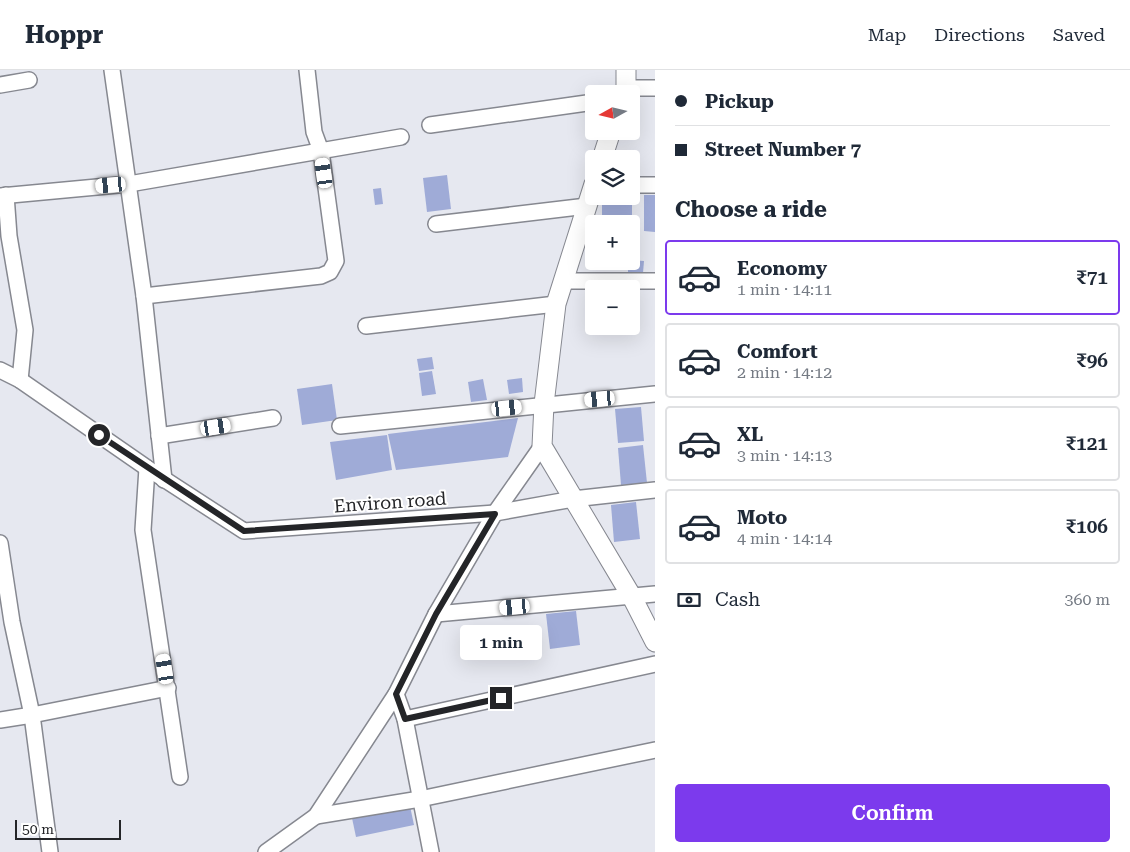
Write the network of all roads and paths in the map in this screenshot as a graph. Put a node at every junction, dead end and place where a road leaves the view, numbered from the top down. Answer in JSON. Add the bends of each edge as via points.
{"nodes":[{"id":1,"x":112,"y":70,"type":"edge"},
{"id":2,"x":308,"y":70,"type":"edge"},
{"id":3,"x":29,"y":80,"type":"dead end"},
{"id":4,"x":625,"y":84,"type":"edge"},
{"id":5,"x":0,"y":85,"type":"edge"},
{"id":6,"x":655,"y":88,"type":"edge"},
{"id":7,"x":585,"y":103,"type":"edge"},
{"id":8,"x":430,"y":125,"type":"dead end"},
{"id":9,"x":401,"y":137,"type":"dead end"},
{"id":10,"x":321,"y":151,"type":"junction"},
{"id":11,"x":129,"y":184,"type":"junction"},
{"id":12,"x":640,"y":185,"type":"edge"},
{"id":13,"x":655,"y":185,"type":"edge"},
{"id":14,"x":3,"y":196,"type":"edge"},
{"id":15,"x":587,"y":206,"type":"joint"},
{"id":16,"x":436,"y":224,"type":"dead end"},
{"id":17,"x":563,"y":281,"type":"junction"},
{"id":18,"x":655,"y":281,"type":"edge"},
{"id":19,"x":144,"y":296,"type":"junction"},
{"id":20,"x":556,"y":304,"type":"junction"},
{"id":21,"x":366,"y":326,"type":"dead end"},
{"id":22,"x":0,"y":370,"type":"edge"},
{"id":23,"x":20,"y":380,"type":"junction"},
{"id":24,"x":655,"y":394,"type":"edge"},
{"id":25,"x":544,"y":404,"type":"junction"},
{"id":26,"x":273,"y":418,"type":"dead end"},
{"id":27,"x":340,"y":426,"type":"dead end"},
{"id":28,"x":159,"y":436,"type":"junction"},
{"id":29,"x":542,"y":446,"type":"junction"},
{"id":30,"x":146,"y":468,"type":"junction"},
{"id":31,"x":164,"y":480,"type":"junction"},
{"id":32,"x":655,"y":490,"type":"edge"},
{"id":33,"x":573,"y":499,"type":"junction"},
{"id":34,"x":495,"y":514,"type":"junction"},
{"id":35,"x":0,"y":543,"type":"edge"},
{"id":36,"x":655,"y":594,"type":"edge"},
{"id":37,"x":632,"y":597,"type":"junction"},
{"id":38,"x":436,"y":614,"type":"junction"},
{"id":39,"x":655,"y":642,"type":"edge"},
{"id":40,"x":655,"y":664,"type":"edge"},
{"id":41,"x":168,"y":688,"type":"junction"},
{"id":42,"x":396,"y":694,"type":"junction"},
{"id":43,"x":32,"y":715,"type":"junction"},
{"id":44,"x":405,"y":719,"type":"junction"},
{"id":45,"x":0,"y":720,"type":"edge"},
{"id":46,"x":655,"y":750,"type":"edge"},
{"id":47,"x":180,"y":777,"type":"dead end"},
{"id":48,"x":420,"y":799,"type":"junction"},
{"id":49,"x":316,"y":816,"type":"junction"},
{"id":50,"x":50,"y":852,"type":"edge"},
{"id":51,"x":266,"y":852,"type":"edge"},
{"id":52,"x":431,"y":852,"type":"edge"}],
"edges":[{"from":1,"to":11,"type":"street"},
{"from":2,"to":10,"type":"street","via":[[314,132]]},
{"from":3,"to":5,"type":"street"},
{"from":4,"to":6,"type":"street"},
{"from":7,"to":8,"type":"street"},
{"from":9,"to":10,"type":"street"},
{"from":10,"to":11,"type":"street"},
{"from":10,"to":19,"type":"street","via":[[336,261],[330,272],[321,276]]},
{"from":11,"to":14,"type":"street"},
{"from":11,"to":19,"type":"street"},
{"from":12,"to":13,"type":"street"},
{"from":14,"to":23,"type":"street","via":[[26,330]]},
{"from":15,"to":16,"type":"street"},
{"from":15,"to":17,"type":"street"},
{"from":17,"to":18,"type":"street"},
{"from":17,"to":20,"type":"street"},
{"from":19,"to":28,"type":"street"},
{"from":20,"to":21,"type":"street"},
{"from":20,"to":25,"type":"street"},
{"from":22,"to":23,"type":"street","name":"Environ road"},
{"from":23,"to":30,"type":"street","name":"Environ road"},
{"from":24,"to":25,"type":"street"},
{"from":25,"to":27,"type":"street"},
{"from":25,"to":29,"type":"street"},
{"from":26,"to":28,"type":"street"},
{"from":28,"to":31,"type":"street"},
{"from":29,"to":33,"type":"street"},
{"from":29,"to":34,"type":"street"},
{"from":30,"to":31,"type":"street","name":"Environ road"},
{"from":30,"to":41,"type":"street","via":[[143,530]]},
{"from":31,"to":34,"type":"street","name":"Environ road","via":[[244,531]]},
{"from":32,"to":33,"type":"street","name":"Environ road"},
{"from":33,"to":34,"type":"street","name":"Environ road"},
{"from":33,"to":37,"type":"street"},
{"from":34,"to":38,"type":"street"},
{"from":35,"to":43,"type":"street","via":[[12,622]]},
{"from":36,"to":37,"type":"street"},
{"from":37,"to":38,"type":"street"},
{"from":37,"to":39,"type":"street"},
{"from":38,"to":42,"type":"street"},
{"from":40,"to":44,"type":"street"},
{"from":41,"to":43,"type":"street"},
{"from":41,"to":47,"type":"street"},
{"from":42,"to":44,"type":"street"},
{"from":42,"to":49,"type":"street"},
{"from":43,"to":45,"type":"street"},
{"from":43,"to":50,"type":"street"},
{"from":44,"to":48,"type":"street"},
{"from":46,"to":48,"type":"street"},
{"from":48,"to":49,"type":"street"},
{"from":48,"to":52,"type":"street"},
{"from":49,"to":51,"type":"street"}]}
